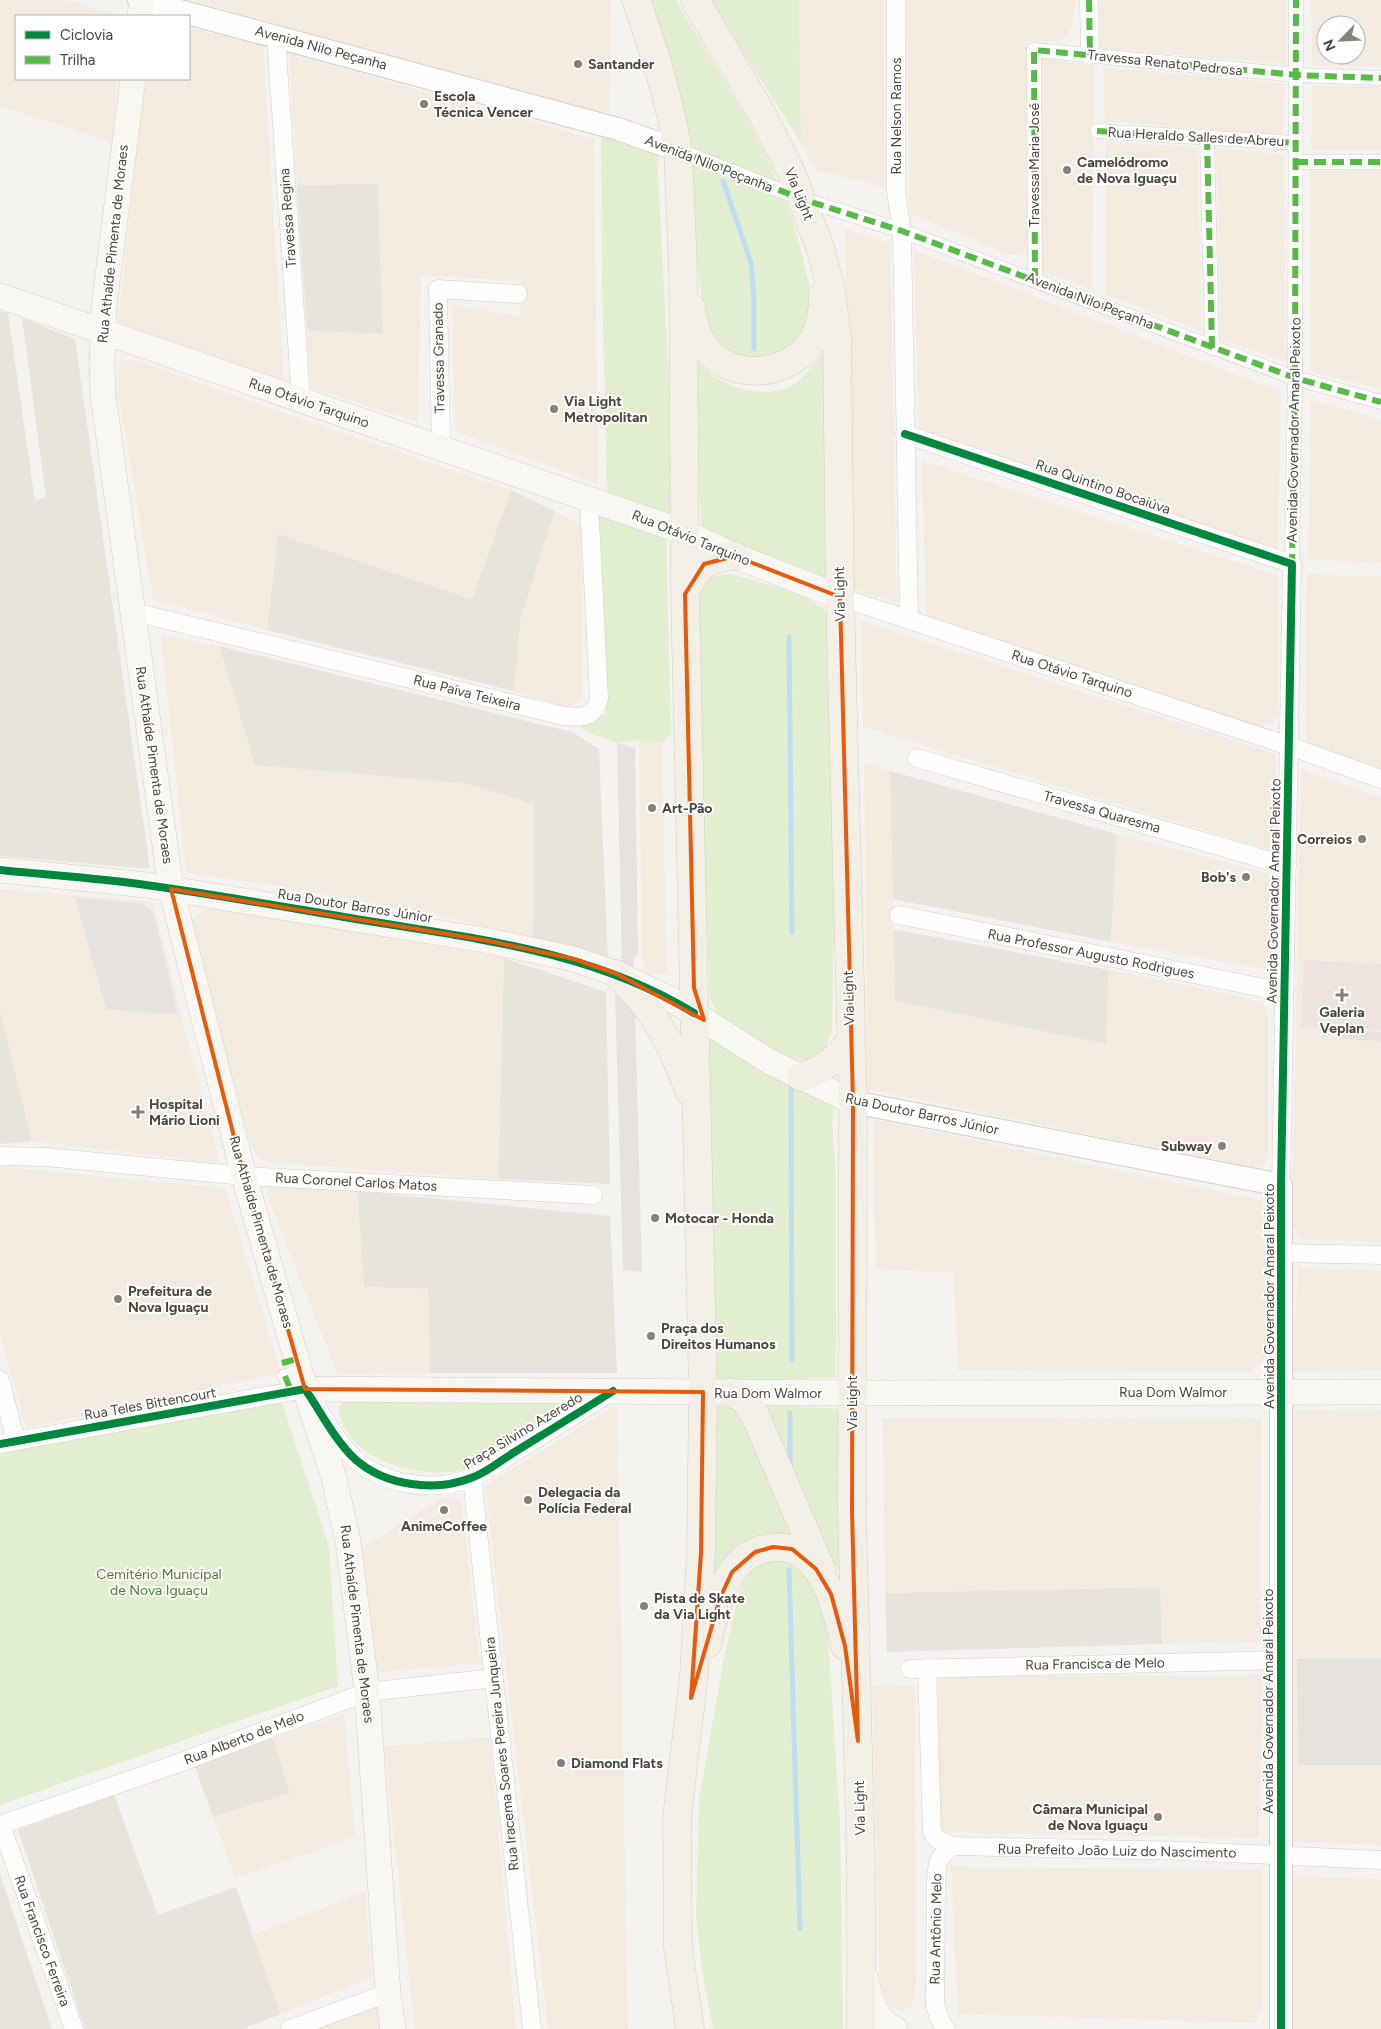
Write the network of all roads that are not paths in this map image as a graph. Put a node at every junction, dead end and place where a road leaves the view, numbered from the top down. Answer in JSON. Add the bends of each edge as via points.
{"nodes":[{"id":1,"x":636,"y":0,"type":"edge"},
{"id":2,"x":695,"y":0,"type":"edge"},
{"id":3,"x":896,"y":0,"type":"edge"},
{"id":4,"x":1089,"y":0,"type":"edge"},
{"id":5,"x":1296,"y":0,"type":"edge"},
{"id":6,"x":141,"y":4,"type":"edge"},
{"id":7,"x":187,"y":15,"type":"edge"},
{"id":8,"x":190,"y":16,"type":"edge"},
{"id":9,"x":276,"y":36,"type":"junction"},
{"id":10,"x":1034,"y":50,"type":"joint"},
{"id":11,"x":1090,"y":55,"type":"junction"},
{"id":12,"x":1296,"y":75,"type":"junction"},
{"id":13,"x":1381,"y":78,"type":"edge"},
{"id":14,"x":133,"y":80,"type":"edge"},
{"id":15,"x":1096,"y":131,"type":"dead end"},
{"id":16,"x":1207,"y":138,"type":"junction"},
{"id":17,"x":1296,"y":143,"type":"junction"},
{"id":18,"x":678,"y":150,"type":"junction"},
{"id":19,"x":1296,"y":162,"type":"junction"},
{"id":20,"x":1381,"y":162,"type":"edge"},
{"id":21,"x":802,"y":199,"type":"junction"},
{"id":22,"x":902,"y":231,"type":"junction"},
{"id":23,"x":821,"y":250,"type":"junction"},
{"id":24,"x":683,"y":268,"type":"junction"},
{"id":25,"x":1035,"y":280,"type":"junction"},
{"id":26,"x":518,"y":294,"type":"dead end"},
{"id":27,"x":0,"y":296,"type":"edge"},
{"id":28,"x":102,"y":330,"type":"junction"},
{"id":29,"x":1212,"y":348,"type":"junction"},
{"id":30,"x":1295,"y":378,"type":"junction"},
{"id":31,"x":301,"y":400,"type":"junction"},
{"id":32,"x":1381,"y":402,"type":"edge"},
{"id":33,"x":905,"y":434,"type":"junction"},
{"id":34,"x":441,"y":448,"type":"junction"},
{"id":35,"x":589,"y":500,"type":"junction"},
{"id":36,"x":684,"y":532,"type":"junction"},
{"id":37,"x":735,"y":556,"type":"junction"},
{"id":38,"x":1292,"y":564,"type":"junction"},
{"id":39,"x":685,"y":594,"type":"junction"},
{"id":40,"x":840,"y":597,"type":"junction"},
{"id":41,"x":134,"y":612,"type":"junction"},
{"id":42,"x":909,"y":619,"type":"junction"},
{"id":43,"x":1289,"y":746,"type":"junction"},
{"id":44,"x":917,"y":758,"type":"dead end"},
{"id":45,"x":1381,"y":779,"type":"edge"},
{"id":46,"x":1287,"y":866,"type":"junction"},
{"id":47,"x":0,"y":870,"type":"edge"},
{"id":48,"x":171,"y":889,"type":"junction"},
{"id":49,"x":898,"y":915,"type":"dead end"},
{"id":50,"x":618,"y":974,"type":"junction"},
{"id":51,"x":1284,"y":992,"type":"junction"},
{"id":52,"x":700,"y":1010,"type":"junction"},
{"id":53,"x":850,"y":1041,"type":"junction"},
{"id":54,"x":801,"y":1077,"type":"junction"},
{"id":55,"x":853,"y":1102,"type":"junction"},
{"id":56,"x":696,"y":1113,"type":"junction"},
{"id":57,"x":0,"y":1156,"type":"edge"},
{"id":58,"x":244,"y":1176,"type":"junction"},
{"id":59,"x":1281,"y":1185,"type":"junction"},
{"id":60,"x":592,"y":1195,"type":"dead end"},
{"id":61,"x":1281,"y":1253,"type":"junction"},
{"id":62,"x":1381,"y":1255,"type":"edge"},
{"id":63,"x":292,"y":1375,"type":"junction"},
{"id":64,"x":0,"y":1380,"type":"edge"},
{"id":65,"x":613,"y":1392,"type":"junction"},
{"id":66,"x":702,"y":1392,"type":"junction"},
{"id":67,"x":730,"y":1392,"type":"junction"},
{"id":68,"x":1281,"y":1392,"type":"junction"},
{"id":69,"x":1381,"y":1392,"type":"edge"},
{"id":70,"x":852,"y":1393,"type":"junction"},
{"id":71,"x":8,"y":1443,"type":"edge"},
{"id":72,"x":472,"y":1478,"type":"junction"},
{"id":73,"x":827,"y":1585,"type":"junction"},
{"id":74,"x":1281,"y":1660,"type":"junction"},
{"id":75,"x":494,"y":1678,"type":"junction"},
{"id":76,"x":367,"y":1692,"type":"junction"},
{"id":77,"x":691,"y":1698,"type":"junction"},
{"id":78,"x":858,"y":1741,"type":"junction"},
{"id":79,"x":0,"y":1825,"type":"edge"},
{"id":80,"x":954,"y":1846,"type":"junction"},
{"id":81,"x":1280,"y":1856,"type":"junction"},
{"id":82,"x":1381,"y":1860,"type":"edge"},
{"id":83,"x":862,"y":1962,"type":"junction"},
{"id":84,"x":388,"y":1993,"type":"junction"},
{"id":85,"x":74,"y":2029,"type":"edge"},
{"id":86,"x":290,"y":2029,"type":"edge"},
{"id":87,"x":393,"y":2029,"type":"edge"},
{"id":88,"x":532,"y":2029,"type":"edge"},
{"id":89,"x":690,"y":2029,"type":"edge"},
{"id":90,"x":861,"y":2029,"type":"edge"},
{"id":91,"x":895,"y":2029,"type":"edge"},
{"id":92,"x":946,"y":2029,"type":"edge"},
{"id":93,"x":1282,"y":2029,"type":"edge"}],
"edges":[{"from":1,"to":18,"type":"main road","via":[[671,111]]},
{"from":2,"to":21,"type":"main road","name":"Via Light","via":[[781,149]]},
{"from":3,"to":22,"type":"street","name":"Rua Nelson Ramos","via":[[896,192]]},
{"from":4,"to":11,"type":"street"},
{"from":5,"to":12,"type":"street","name":"Avenida Governador Amaral Peixoto"},
{"from":6,"to":7,"type":"street","name":"Avenida Nilo Peçanha"},
{"from":8,"to":9,"type":"street","name":"Avenida Nilo Peçanha"},
{"from":9,"to":18,"type":"street","name":"Avenida Nilo Peçanha","via":[[618,129]]},
{"from":9,"to":31,"type":"street","name":"Travessa Regina"},
{"from":10,"to":11,"type":"street","name":"Travessa Renato Pedrosa"},
{"from":10,"to":25,"type":"street","name":"Travessa Maria José"},
{"from":11,"to":12,"type":"street","name":"Travessa Renato Pedrosa"},
{"from":12,"to":13,"type":"street","name":"Travessa Renato Pedrosa"},
{"from":12,"to":17,"type":"street","name":"Avenida Governador Amaral Peixoto"},
{"from":14,"to":28,"type":"main road","name":"Rua Athaíde Pimenta de Moraes"},
{"from":15,"to":16,"type":"street","name":"Rua Heraldo Salles de Abreu"},
{"from":16,"to":17,"type":"street","name":"Rua Heraldo Salles de Abreu"},
{"from":16,"to":29,"type":"street"},
{"from":17,"to":19,"type":"street","name":"Avenida Governador Amaral Peixoto"},
{"from":18,"to":21,"type":"street","name":"Avenida Nilo Peçanha"},
{"from":18,"to":24,"type":"main road"},
{"from":19,"to":20,"type":"street"},
{"from":19,"to":30,"type":"street","name":"Avenida Governador Amaral Peixoto"},
{"from":21,"to":22,"type":"street","name":"Avenida Nilo Peçanha"},
{"from":21,"to":23,"type":"main road","name":"Via Light"},
{"from":22,"to":25,"type":"street","name":"Avenida Nilo Peçanha"},
{"from":22,"to":33,"type":"street","name":"Rua Nelson Ramos"},
{"from":23,"to":24,"type":"main road","via":[[823,305],[816,336],[798,357],[768,371],[752,372],[732,367],[716,358],[703,344],[694,322]]},
{"from":23,"to":40,"type":"main road","name":"Via Light","via":[[831,289],[837,337]]},
{"from":24,"to":36,"type":"main road"},
{"from":25,"to":29,"type":"street","name":"Avenida Nilo Peçanha"},
{"from":26,"to":34,"type":"street","name":"Travessa Granado","via":[[438,288]]},
{"from":27,"to":28,"type":"main road","name":"Rua Otávio Tarquino"},
{"from":28,"to":31,"type":"main road","name":"Rua Otávio Tarquino"},
{"from":28,"to":41,"type":"main road","name":"Rua Athaíde Pimenta de Moraes","via":[[103,395]]},
{"from":29,"to":30,"type":"street","name":"Avenida Nilo Peçanha"},
{"from":30,"to":32,"type":"street","name":"Avenida Nilo Peçanha"},
{"from":30,"to":38,"type":"street","name":"Avenida Governador Amaral Peixoto"},
{"from":31,"to":34,"type":"main road","name":"Rua Otávio Tarquino"},
{"from":33,"to":38,"type":"street","name":"Rua Quintino Bocaiúva"},
{"from":33,"to":42,"type":"street","name":"Rua Nelson Ramos"},
{"from":34,"to":35,"type":"main road","name":"Rua Otávio Tarquino"},
{"from":35,"to":36,"type":"main road","name":"Rua Otávio Tarquino"},
{"from":35,"to":41,"type":"street","name":"Rua Paiva Teixeira","via":[[598,698],[593,712],[578,718]]},
{"from":36,"to":37,"type":"main road","name":"Rua Otávio Tarquino"},
{"from":36,"to":39,"type":"main road"},
{"from":37,"to":39,"type":"main road","via":[[717,558],[704,564],[692,578]]},
{"from":37,"to":40,"type":"main road","name":"Rua Otávio Tarquino"},
{"from":38,"to":43,"type":"street","name":"Avenida Governador Amaral Peixoto"},
{"from":39,"to":52,"type":"main road"},
{"from":40,"to":42,"type":"street","name":"Rua Otávio Tarquino"},
{"from":40,"to":53,"type":"main road","name":"Via Light"},
{"from":41,"to":48,"type":"main road","name":"Rua Athaíde Pimenta de Moraes"},
{"from":42,"to":43,"type":"street","name":"Rua Otávio Tarquino"},
{"from":43,"to":45,"type":"street","name":"Rua Otávio Tarquino"},
{"from":43,"to":46,"type":"street","name":"Avenida Governador Amaral Peixoto"},
{"from":44,"to":46,"type":"street","name":"Travessa Quaresma"},
{"from":46,"to":51,"type":"street","name":"Avenida Governador Amaral Peixoto"},
{"from":47,"to":48,"type":"main road","name":"Rua Doutor Barros Júnior"},
{"from":48,"to":50,"type":"main road","name":"Rua Doutor Barros Júnior","via":[[484,940],[574,959]]},
{"from":48,"to":58,"type":"main road","name":"Rua Athaíde Pimenta de Moraes"},
{"from":49,"to":51,"type":"street","name":"Rua Professor Augusto Rodrigues"},
{"from":50,"to":52,"type":"main road","name":"Rua Doutor Barros Júnior"},
{"from":50,"to":56,"type":"main road","via":[[659,1022],[681,1068]]},
{"from":51,"to":59,"type":"street","name":"Avenida Governador Amaral Peixoto"},
{"from":52,"to":54,"type":"main road","name":"Rua Doutor Barros Júnior","via":[[770,1062]]},
{"from":52,"to":56,"type":"main road"},
{"from":53,"to":54,"type":"main road","via":[[827,1064]]},
{"from":53,"to":55,"type":"main road","name":"Via Light"},
{"from":54,"to":55,"type":"main road","name":"Rua Doutor Barros Júnior"},
{"from":55,"to":59,"type":"street","name":"Rua Doutor Barros Júnior"},
{"from":55,"to":70,"type":"main road","name":"Via Light"},
{"from":56,"to":66,"type":"main road"},
{"from":57,"to":58,"type":"street","name":"Rua Coronel Carlos Matos","via":[[46,1157]]},
{"from":58,"to":60,"type":"street","name":"Rua Coronel Carlos Matos"},
{"from":58,"to":63,"type":"main road","name":"Rua Athaíde Pimenta de Moraes"},
{"from":59,"to":61,"type":"street","name":"Avenida Governador Amaral Peixoto"},
{"from":61,"to":62,"type":"street"},
{"from":61,"to":68,"type":"street","name":"Avenida Governador Amaral Peixoto"},
{"from":63,"to":65,"type":"main road","name":"Rua Dom Walmor"},
{"from":63,"to":71,"type":"street","name":"Rua Teles Bittencourt"},
{"from":63,"to":72,"type":"street","name":"Praça Silvino Azeredo","via":[[344,1446],[378,1474],[429,1485]]},
{"from":63,"to":76,"type":"main road","name":"Rua Athaíde Pimenta de Moraes","via":[[333,1474],[343,1515]]},
{"from":64,"to":71,"type":"street"},
{"from":65,"to":66,"type":"main road","name":"Rua Dom Walmor"},
{"from":65,"to":72,"type":"street","name":"Praça Silvino Azeredo"},
{"from":66,"to":67,"type":"main road","name":"Rua Dom Walmor"},
{"from":66,"to":77,"type":"main road","via":[[701,1553]]},
{"from":67,"to":70,"type":"main road","name":"Rua Dom Walmor"},
{"from":67,"to":73,"type":"main road","via":[[744,1399],[755,1415]]},
{"from":68,"to":69,"type":"main road","name":"Rua Dom Walmor"},
{"from":68,"to":70,"type":"main road","name":"Rua Dom Walmor"},
{"from":68,"to":74,"type":"street","name":"Avenida Governador Amaral Peixoto"},
{"from":70,"to":78,"type":"main road","name":"Via Light"},
{"from":72,"to":75,"type":"street","name":"Rua Iracema Soares Pereira Junqueira"},
{"from":73,"to":77,"type":"main road","via":[[808,1560],[792,1549],[764,1549],[743,1559],[732,1572],[720,1598]]},
{"from":73,"to":78,"type":"main road","via":[[845,1646]]},
{"from":74,"to":80,"type":"street","name":"Rua Francisca de Melo","via":[[919,1668],[932,1832],[940,1841]]},
{"from":74,"to":81,"type":"street","name":"Avenida Governador Amaral Peixoto"},
{"from":75,"to":76,"type":"street","name":"Rua Alberto de Melo"},
{"from":75,"to":88,"type":"street","name":"Rua Iracema Soares Pereira Junqueira"},
{"from":76,"to":79,"type":"street","name":"Rua Alberto de Melo","via":[[179,1763]]},
{"from":76,"to":84,"type":"main road","name":"Rua Athaíde Pimenta de Moraes"},
{"from":77,"to":89,"type":"main road","via":[[677,1817],[676,1912]]},
{"from":78,"to":83,"type":"main road","name":"Via Light"},
{"from":79,"to":85,"type":"street","name":"Rua Francisco Ferreira"},
{"from":80,"to":81,"type":"street","name":"Rua Prefeito João Luiz do Nascimento"},
{"from":80,"to":92,"type":"street","name":"Rua Antônio Melo","via":[[940,1857],[936,1882],[936,2004]]},
{"from":81,"to":82,"type":"street","name":"Rua Prefeito João Luiz do Nascimento"},
{"from":81,"to":93,"type":"street","name":"Avenida Governador Amaral Peixoto"},
{"from":83,"to":90,"type":"main road","name":"Via Light"},
{"from":83,"to":91,"type":"main road","via":[[874,2008],[887,2025]]},
{"from":84,"to":86,"type":"street"},
{"from":84,"to":87,"type":"main road","name":"Rua Athaíde Pimenta de Moraes"}]}
